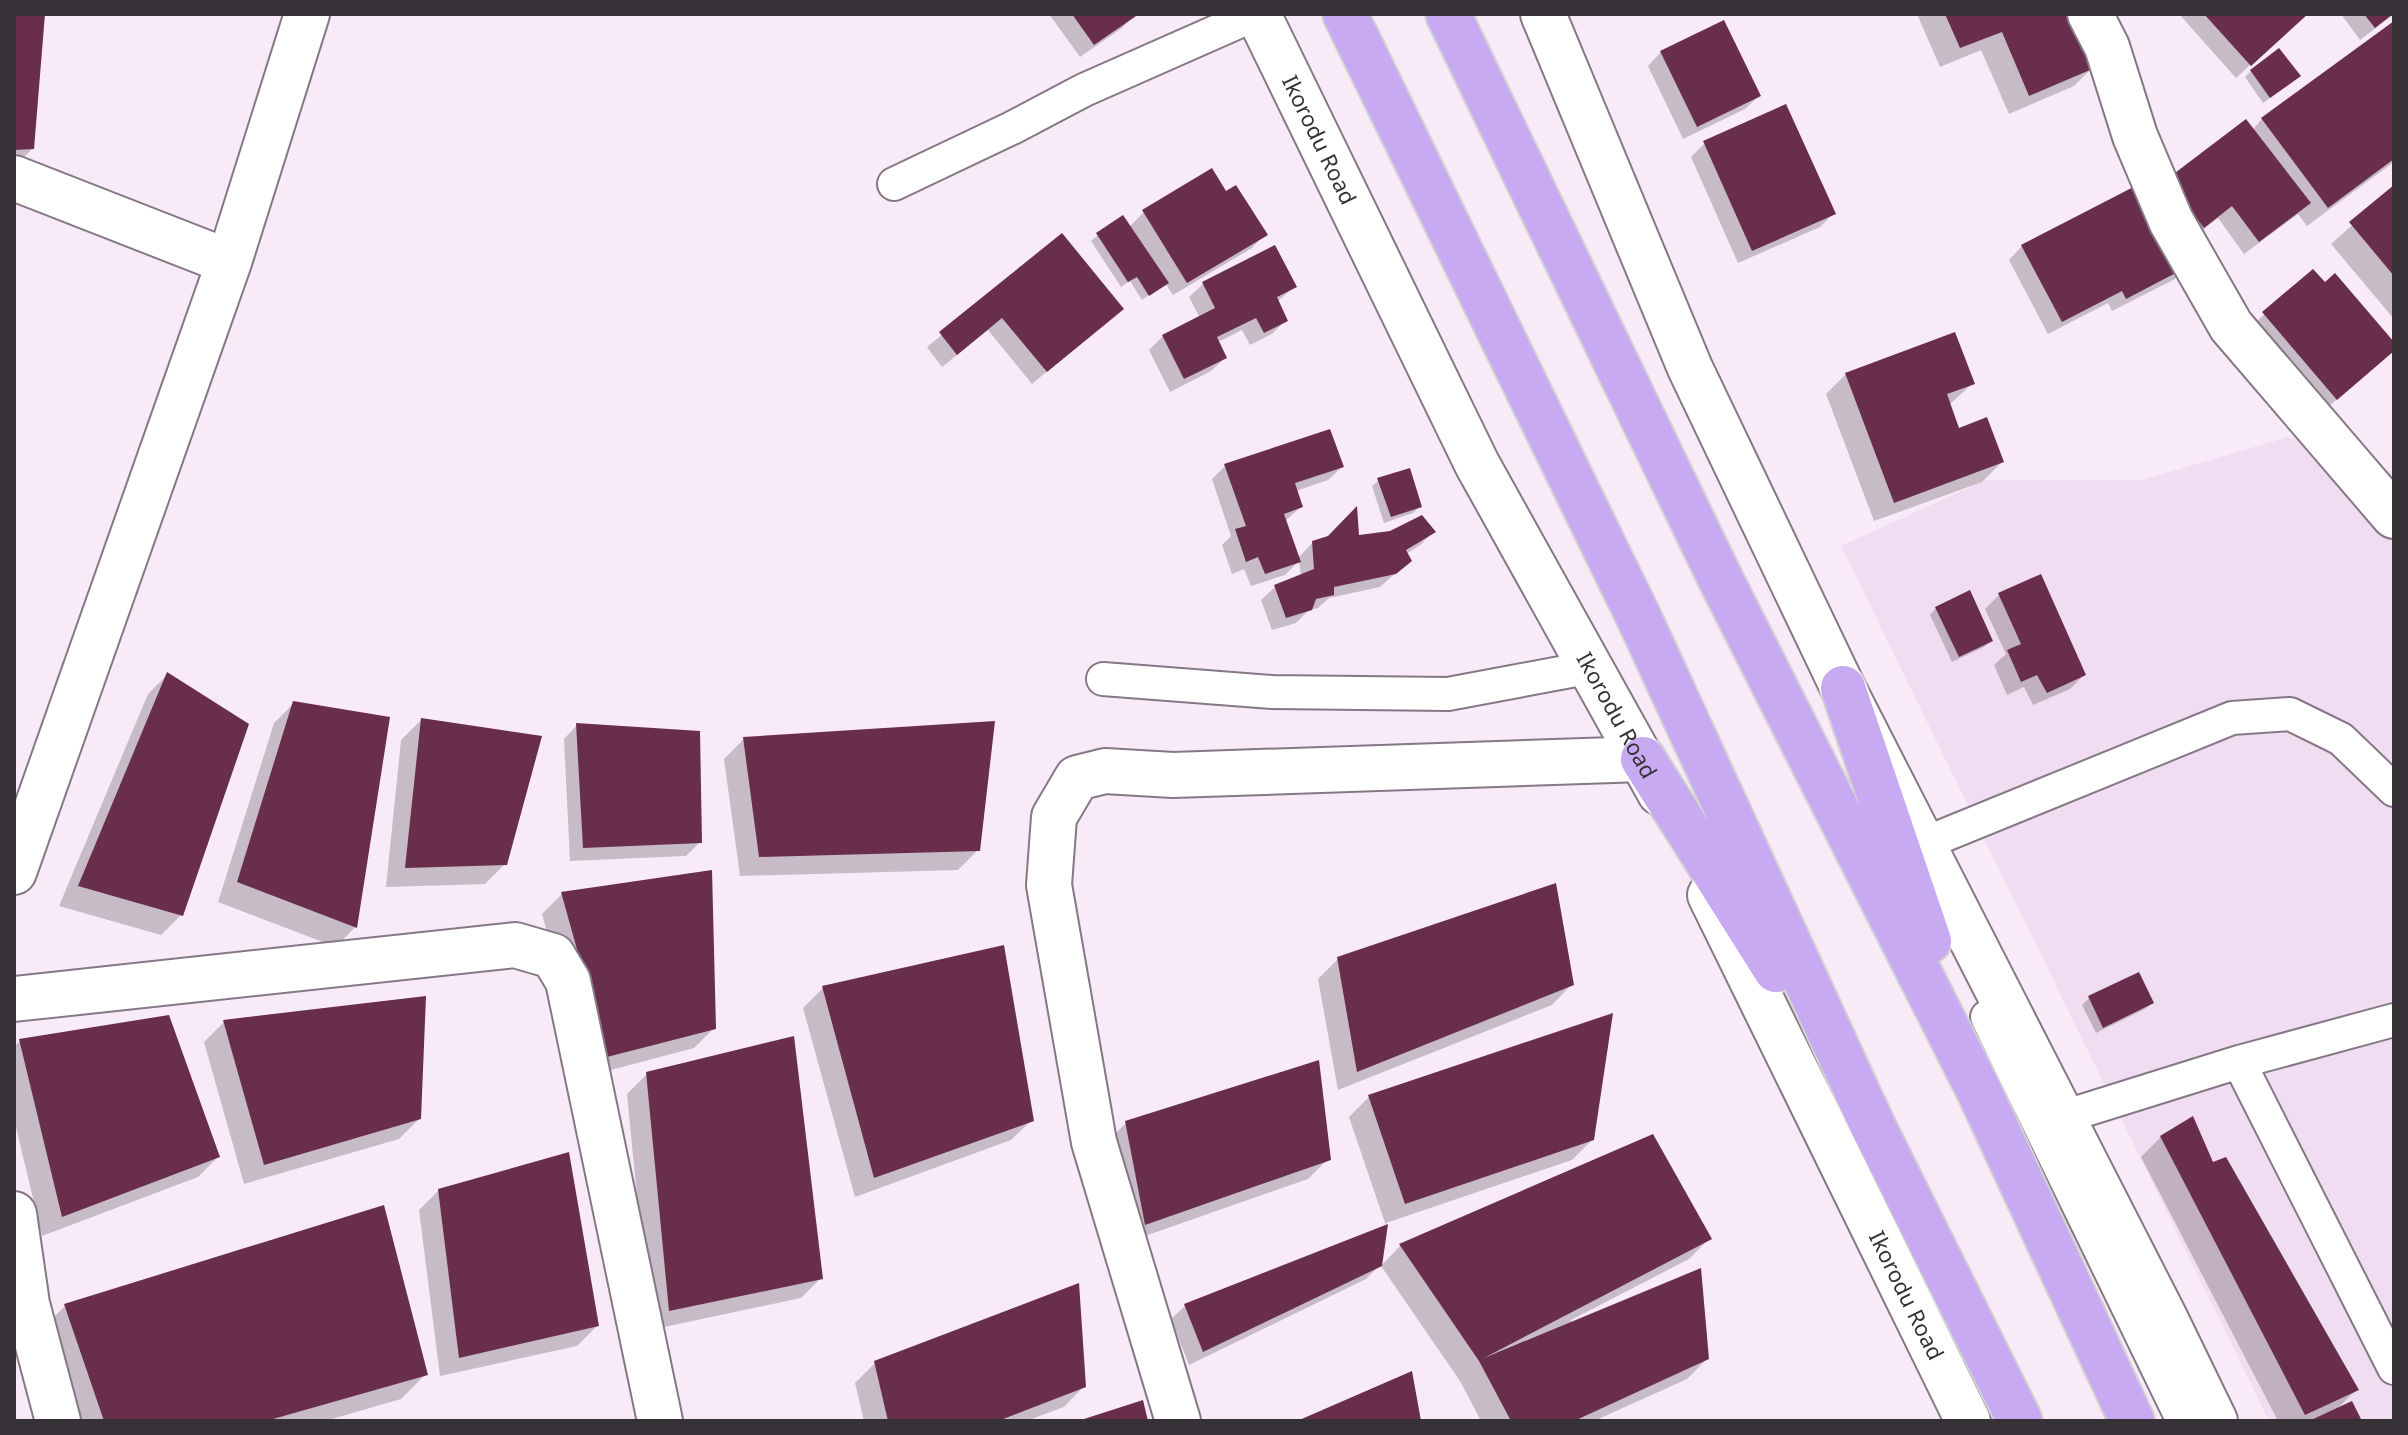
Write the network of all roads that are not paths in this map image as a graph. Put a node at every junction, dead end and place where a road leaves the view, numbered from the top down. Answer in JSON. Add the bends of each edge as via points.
{"nodes":[{"id":1,"x":307,"y":14,"type":"edge"},
{"id":2,"x":1257,"y":14,"type":"edge"},
{"id":3,"x":1345,"y":14,"type":"edge"},
{"id":4,"x":1448,"y":14,"type":"edge"},
{"id":5,"x":1543,"y":14,"type":"edge"},
{"id":6,"x":2090,"y":14,"type":"edge"},
{"id":7,"x":14,"y":178,"type":"edge"},
{"id":8,"x":894,"y":184,"type":"dead end"},
{"id":9,"x":229,"y":262,"type":"junction"},
{"id":10,"x":2394,"y":516,"type":"edge"},
{"id":11,"x":1592,"y":667,"type":"junction"},
{"id":12,"x":1103,"y":679,"type":"dead end"},
{"id":13,"x":1843,"y":688,"type":"junction"},
{"id":14,"x":1643,"y":759,"type":"junction"},
{"id":15,"x":2394,"y":790,"type":"edge"},
{"id":16,"x":1923,"y":844,"type":"junction"},
{"id":17,"x":14,"y":872,"type":"edge"},
{"id":18,"x":14,"y":999,"type":"edge"},
{"id":19,"x":2394,"y":1020,"type":"edge"},
{"id":20,"x":2239,"y":1062,"type":"junction"},
{"id":21,"x":1979,"y":1091,"type":"junction"},
{"id":22,"x":2063,"y":1117,"type":"junction"},
{"id":23,"x":1873,"y":1126,"type":"junction"},
{"id":24,"x":14,"y":1214,"type":"edge"},
{"id":25,"x":2394,"y":1368,"type":"edge"},
{"id":26,"x":58,"y":1421,"type":"edge"},
{"id":27,"x":660,"y":1421,"type":"edge"},
{"id":28,"x":1178,"y":1421,"type":"edge"},
{"id":29,"x":1968,"y":1421,"type":"edge"},
{"id":30,"x":2020,"y":1421,"type":"edge"},
{"id":31,"x":2132,"y":1421,"type":"edge"},
{"id":32,"x":2183,"y":1421,"type":"edge"},
{"id":33,"x":2215,"y":1421,"type":"edge"}],
"edges":[{"from":1,"to":9,"type":"street"},
{"from":2,"to":8,"type":"lane","via":[[1084,90]]},
{"from":2,"to":11,"type":"street","name":"Ikorodu Road","via":[[1477,464]]},
{"from":3,"to":23,"type":"highway","name":"Ikorodu Road","via":[[1640,620]]},
{"from":4,"to":21,"type":"highway","via":[[1720,578]]},
{"from":5,"to":13,"type":"street","via":[[1690,368]]},
{"from":6,"to":10,"type":"street","via":[[2171,221],[2231,326]]},
{"from":7,"to":9,"type":"street"},
{"from":9,"to":17,"type":"street"},
{"from":11,"to":12,"type":"lane","via":[[1448,694],[1272,692]]},
{"from":11,"to":14,"type":"street","name":"Ikorodu Road"},
{"from":13,"to":16,"type":"street"},
{"from":13,"to":21,"type":"highway"},
{"from":13,"to":32,"type":"lane","via":[[1959,958]]},
{"from":14,"to":23,"type":"highway"},
{"from":14,"to":28,"type":"street","via":[[1173,775],[1105,771],[1077,778],[1054,817],[1049,885],[1094,1142]]},
{"from":14,"to":29,"type":"street","name":"Ikorodu Road"},
{"from":15,"to":16,"type":"lane","via":[[2341,739],[2290,714],[2232,718]]},
{"from":16,"to":22,"type":"street"},
{"from":18,"to":27,"type":"street","via":[[515,945],[553,956],[568,981]]},
{"from":19,"to":20,"type":"lane"},
{"from":20,"to":22,"type":"lane"},
{"from":20,"to":25,"type":"lane"},
{"from":21,"to":31,"type":"highway"},
{"from":22,"to":33,"type":"street"},
{"from":23,"to":30,"type":"highway","name":"Ikorodu Road"},
{"from":24,"to":26,"type":"street","via":[[27,1304]]}]}
